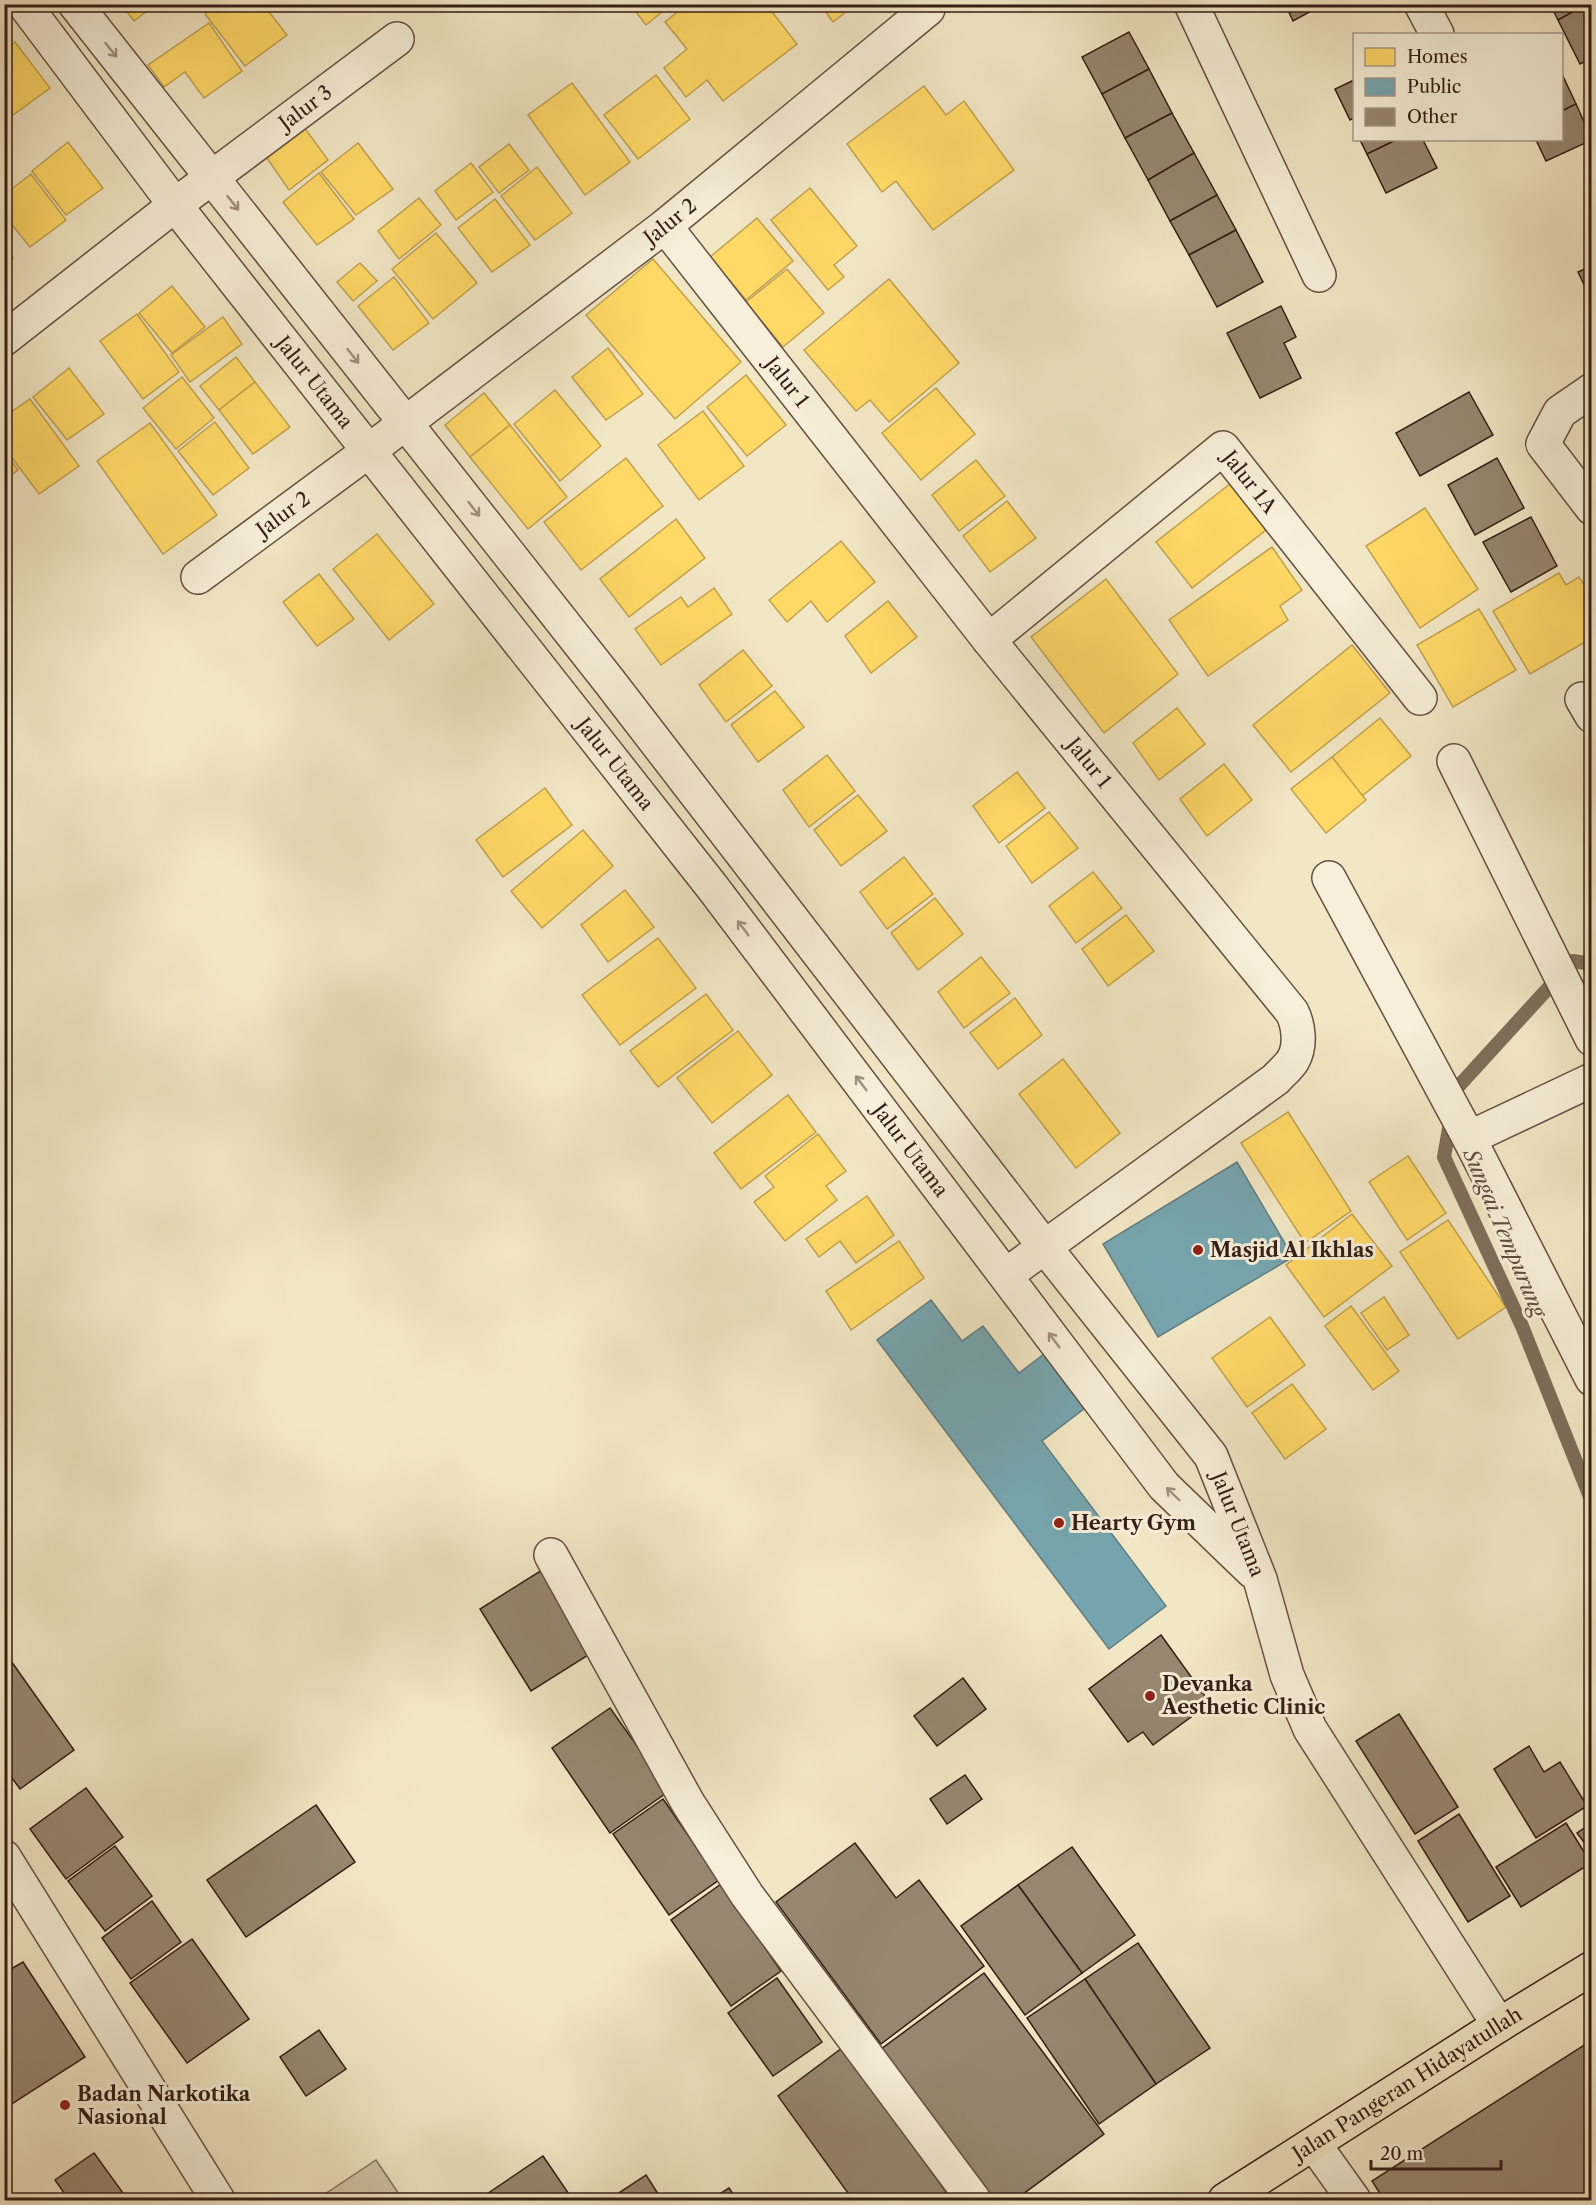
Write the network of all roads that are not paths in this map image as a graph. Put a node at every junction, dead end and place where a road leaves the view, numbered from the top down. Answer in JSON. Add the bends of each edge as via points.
{"nodes":[{"id":1,"x":24,"y":4,"type":"edge"},
{"id":2,"x":75,"y":4,"type":"edge"},
{"id":3,"x":1191,"y":4,"type":"edge"},
{"id":4,"x":1421,"y":4,"type":"edge"},
{"id":5,"x":926,"y":7,"type":"edge"},
{"id":6,"x":1436,"y":33,"type":"edge"},
{"id":7,"x":397,"y":39,"type":"dead end"},
{"id":8,"x":213,"y":177,"type":"junction"},
{"id":9,"x":175,"y":205,"type":"junction"},
{"id":10,"x":665,"y":226,"type":"junction"},
{"id":11,"x":1319,"y":275,"type":"dead end"},
{"id":12,"x":4,"y":339,"type":"edge"},
{"id":13,"x":1592,"y":390,"type":"edge"},
{"id":14,"x":406,"y":423,"type":"junction"},
{"id":15,"x":370,"y":450,"type":"junction"},
{"id":16,"x":1592,"y":508,"type":"edge"},
{"id":17,"x":198,"y":577,"type":"dead end"},
{"id":18,"x":989,"y":640,"type":"junction"},
{"id":19,"x":1420,"y":698,"type":"dead end"},
{"id":20,"x":1454,"y":761,"type":"dead end"},
{"id":21,"x":748,"y":862,"type":"junction"},
{"id":22,"x":1329,"y":878,"type":"dead end"},
{"id":23,"x":713,"y":888,"type":"junction"},
{"id":24,"x":1592,"y":1039,"type":"edge"},
{"id":25,"x":1592,"y":1080,"type":"edge"},
{"id":26,"x":1469,"y":1138,"type":"junction"},
{"id":27,"x":1044,"y":1245,"type":"junction"},
{"id":28,"x":1006,"y":1275,"type":"junction"},
{"id":29,"x":1592,"y":1378,"type":"edge"},
{"id":30,"x":551,"y":1555,"type":"dead end"},
{"id":31,"x":1260,"y":1579,"type":"junction"},
{"id":32,"x":4,"y":1857,"type":"edge"},
{"id":33,"x":1592,"y":1968,"type":"edge"},
{"id":34,"x":1498,"y":2025,"type":"junction"},
{"id":35,"x":1314,"y":2144,"type":"junction"},
{"id":36,"x":219,"y":2200,"type":"edge"},
{"id":37,"x":974,"y":2200,"type":"edge"},
{"id":38,"x":1225,"y":2200,"type":"edge"},
{"id":39,"x":1354,"y":2200,"type":"edge"}],
"edges":[{"from":1,"to":9,"type":"street","name":"Jalur Utama"},
{"from":2,"to":8,"type":"street","name":"Jalur Utama","one_way":true},
{"from":3,"to":11,"type":"street"},
{"from":4,"to":6,"type":"street"},
{"from":5,"to":10,"type":"street","name":"Jalur 2"},
{"from":7,"to":8,"type":"street","name":"Jalur 3"},
{"from":8,"to":9,"type":"street","name":"Jalur 3"},
{"from":8,"to":14,"type":"street","name":"Jalur Utama","one_way":true},
{"from":9,"to":12,"type":"street"},
{"from":9,"to":15,"type":"street","name":"Jalur Utama"},
{"from":10,"to":14,"type":"street","name":"Jalur 2"},
{"from":10,"to":18,"type":"street","name":"Jalur 1"},
{"from":13,"to":16,"type":"street","via":[[1560,412],[1543,444]]},
{"from":14,"to":15,"type":"street","name":"Jalur 2"},
{"from":14,"to":21,"type":"street","name":"Jalur Utama","one_way":true},
{"from":15,"to":17,"type":"street","name":"Jalur 2"},
{"from":15,"to":23,"type":"street","name":"Jalur Utama"},
{"from":18,"to":19,"type":"street","name":"Jalur 1A","via":[[1223,448]]},
{"from":18,"to":27,"type":"street","name":"Jalur 1","via":[[1298,1024],[1293,1060],[1276,1078]]},
{"from":20,"to":24,"type":"street"},
{"from":21,"to":23,"type":"street"},
{"from":21,"to":27,"type":"street","name":"Jalur Utama"},
{"from":22,"to":26,"type":"street"},
{"from":28,"to":23,"type":"street","name":"Jalur Utama","one_way":true},
{"from":25,"to":26,"type":"street"},
{"from":26,"to":29,"type":"street"},
{"from":27,"to":28,"type":"street","name":"Jalur 1"},
{"from":27,"to":31,"type":"street","name":"Jalur Utama","via":[[1211,1456]]},
{"from":31,"to":28,"type":"street","name":"Jalur Utama","one_way":true,"via":[[1164,1486]]},
{"from":30,"to":37,"type":"street","via":[[688,1803],[747,1895]]},
{"from":31,"to":34,"type":"street","via":[[1287,1675],[1310,1729]]},
{"from":32,"to":36,"type":"street"},
{"from":33,"to":34,"type":"main road","name":"Jalan Pangeran Hidayatullah"},
{"from":34,"to":35,"type":"main road","name":"Jalan Pangeran Hidayatullah"},
{"from":35,"to":38,"type":"main road","name":"Jalan Pangeran Hidayatullah"},
{"from":35,"to":39,"type":"street"}]}
